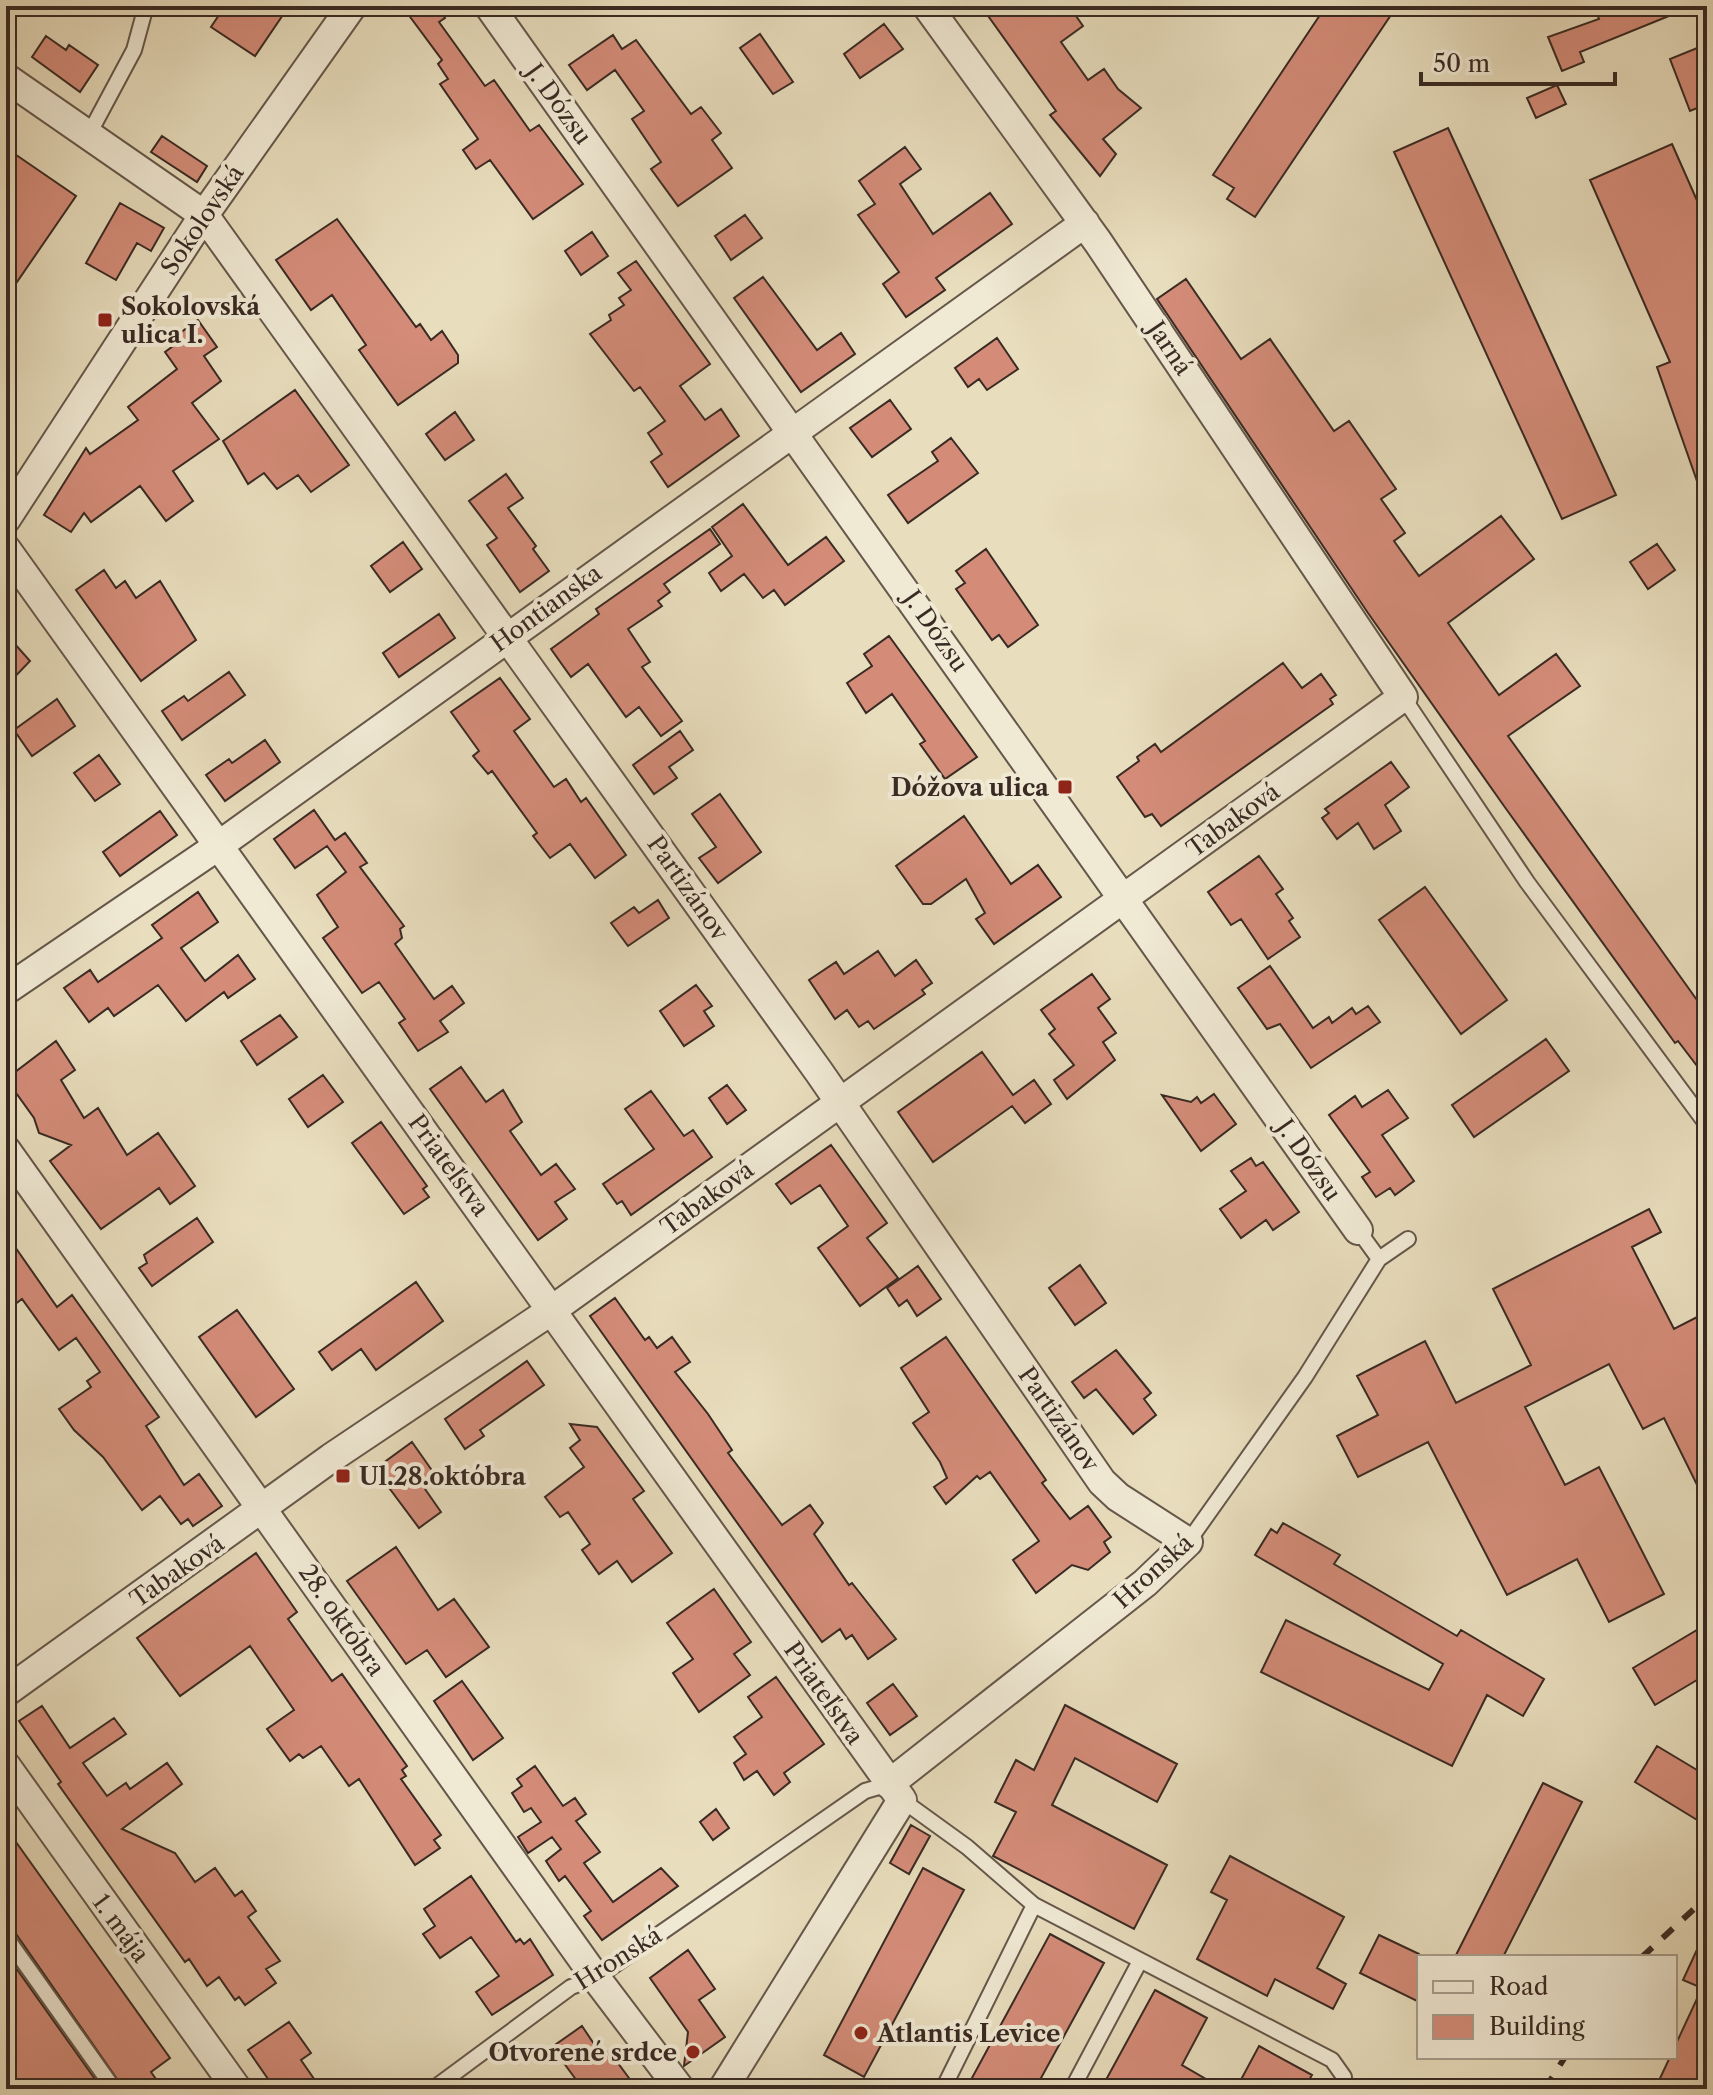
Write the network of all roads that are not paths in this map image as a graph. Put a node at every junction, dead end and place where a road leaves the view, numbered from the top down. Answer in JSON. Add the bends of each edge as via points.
{"nodes":[{"id":1,"x":146,"y":6,"type":"edge"},
{"id":2,"x":352,"y":6,"type":"edge"},
{"id":3,"x":489,"y":6,"type":"edge"},
{"id":4,"x":927,"y":6,"type":"edge"},
{"id":5,"x":6,"y":78,"type":"edge"},
{"id":6,"x":88,"y":136,"type":"junction"},
{"id":7,"x":204,"y":215,"type":"junction"},
{"id":8,"x":1085,"y":223,"type":"junction"},
{"id":9,"x":795,"y":433,"type":"junction"},
{"id":10,"x":6,"y":519,"type":"edge"},
{"id":11,"x":6,"y":549,"type":"edge"},
{"id":12,"x":508,"y":635,"type":"junction"},
{"id":13,"x":1403,"y":697,"type":"junction"},
{"id":14,"x":218,"y":846,"type":"junction"},
{"id":15,"x":1125,"y":899,"type":"junction"},
{"id":16,"x":6,"y":990,"type":"edge"},
{"id":17,"x":840,"y":1102,"type":"junction"},
{"id":18,"x":1707,"y":1125,"type":"edge"},
{"id":19,"x":6,"y":1150,"type":"edge"},
{"id":20,"x":1358,"y":1230,"type":"joint"},
{"id":21,"x":1408,"y":1239,"type":"dead end"},
{"id":22,"x":1379,"y":1259,"type":"junction"},
{"id":23,"x":552,"y":1310,"type":"junction"},
{"id":24,"x":263,"y":1510,"type":"junction"},
{"id":25,"x":1188,"y":1542,"type":"junction"},
{"id":26,"x":6,"y":1692,"type":"edge"},
{"id":27,"x":6,"y":1766,"type":"edge"},
{"id":28,"x":896,"y":1792,"type":"junction"},
{"id":29,"x":1034,"y":1905,"type":"junction"},
{"id":30,"x":6,"y":1937,"type":"edge"},
{"id":31,"x":1140,"y":1961,"type":"junction"},
{"id":32,"x":596,"y":1978,"type":"junction"},
{"id":33,"x":727,"y":2088,"type":"edge"},
{"id":34,"x":114,"y":2089,"type":"edge"},
{"id":35,"x":237,"y":2089,"type":"edge"},
{"id":36,"x":433,"y":2089,"type":"edge"},
{"id":37,"x":680,"y":2089,"type":"edge"},
{"id":38,"x":943,"y":2089,"type":"edge"},
{"id":39,"x":1072,"y":2089,"type":"edge"},
{"id":40,"x":1343,"y":2089,"type":"edge"}],
"edges":[{"from":1,"to":6,"type":"lane","via":[[134,50]]},
{"from":2,"to":7,"type":"street","name":"Sokolovská"},
{"from":3,"to":9,"type":"street","name":"J. Dózsu"},
{"from":4,"to":8,"type":"street","name":"Jarná"},
{"from":5,"to":6,"type":"street","name":"Partizánov"},
{"from":6,"to":7,"type":"street","name":"Partizánov"},
{"from":7,"to":10,"type":"street","name":"Sokolovská"},
{"from":7,"to":12,"type":"street","name":"Partizánov"},
{"from":8,"to":9,"type":"street","name":"Hontianska"},
{"from":8,"to":13,"type":"street","name":"Jarná"},
{"from":9,"to":12,"type":"street","name":"Hontianska"},
{"from":9,"to":15,"type":"street","name":"J. Dózsu"},
{"from":11,"to":14,"type":"street","name":"Priateľstva"},
{"from":12,"to":14,"type":"street","name":"Hontianska"},
{"from":12,"to":17,"type":"street","name":"Partizánov"},
{"from":13,"to":15,"type":"street","name":"Tabaková"},
{"from":13,"to":18,"type":"lane","via":[[1527,882]]},
{"from":14,"to":16,"type":"street","name":"Hontianska"},
{"from":14,"to":23,"type":"street","name":"Priateľstva"},
{"from":15,"to":17,"type":"street","name":"Tabaková"},
{"from":15,"to":20,"type":"street","name":"J. Dózsu"},
{"from":17,"to":23,"type":"street","name":"Tabaková"},
{"from":17,"to":25,"type":"street","name":"Partizánov","via":[[1102,1482]]},
{"from":19,"to":24,"type":"street","name":"28. októbra"},
{"from":20,"to":22,"type":"lane","name":"J. Dózsu"},
{"from":21,"to":22,"type":"lane"},
{"from":22,"to":25,"type":"lane","name":"Hronská","via":[[1297,1389]]},
{"from":23,"to":24,"type":"street","name":"Tabaková","via":[[331,1458]]},
{"from":23,"to":28,"type":"street","name":"Priateľstva"},
{"from":24,"to":26,"type":"street","name":"Tabaková"},
{"from":24,"to":32,"type":"street","name":"28. októbra"},
{"from":25,"to":28,"type":"street","name":"Hronská"},
{"from":27,"to":35,"type":"street","name":"1. mája"},
{"from":28,"to":29,"type":"lane"},
{"from":28,"to":32,"type":"lane","name":"Hronská","via":[[865,1791]]},
{"from":28,"to":33,"type":"street","name":"Hronská"},
{"from":29,"to":31,"type":"lane"},
{"from":29,"to":38,"type":"lane"},
{"from":30,"to":34,"type":"lane"},
{"from":31,"to":39,"type":"lane"},
{"from":31,"to":40,"type":"lane","via":[[1332,2060],[1344,2077]]},
{"from":32,"to":36,"type":"lane","name":"Hronská","via":[[571,1987]]},
{"from":32,"to":37,"type":"street","name":"28. októbra"}]}
